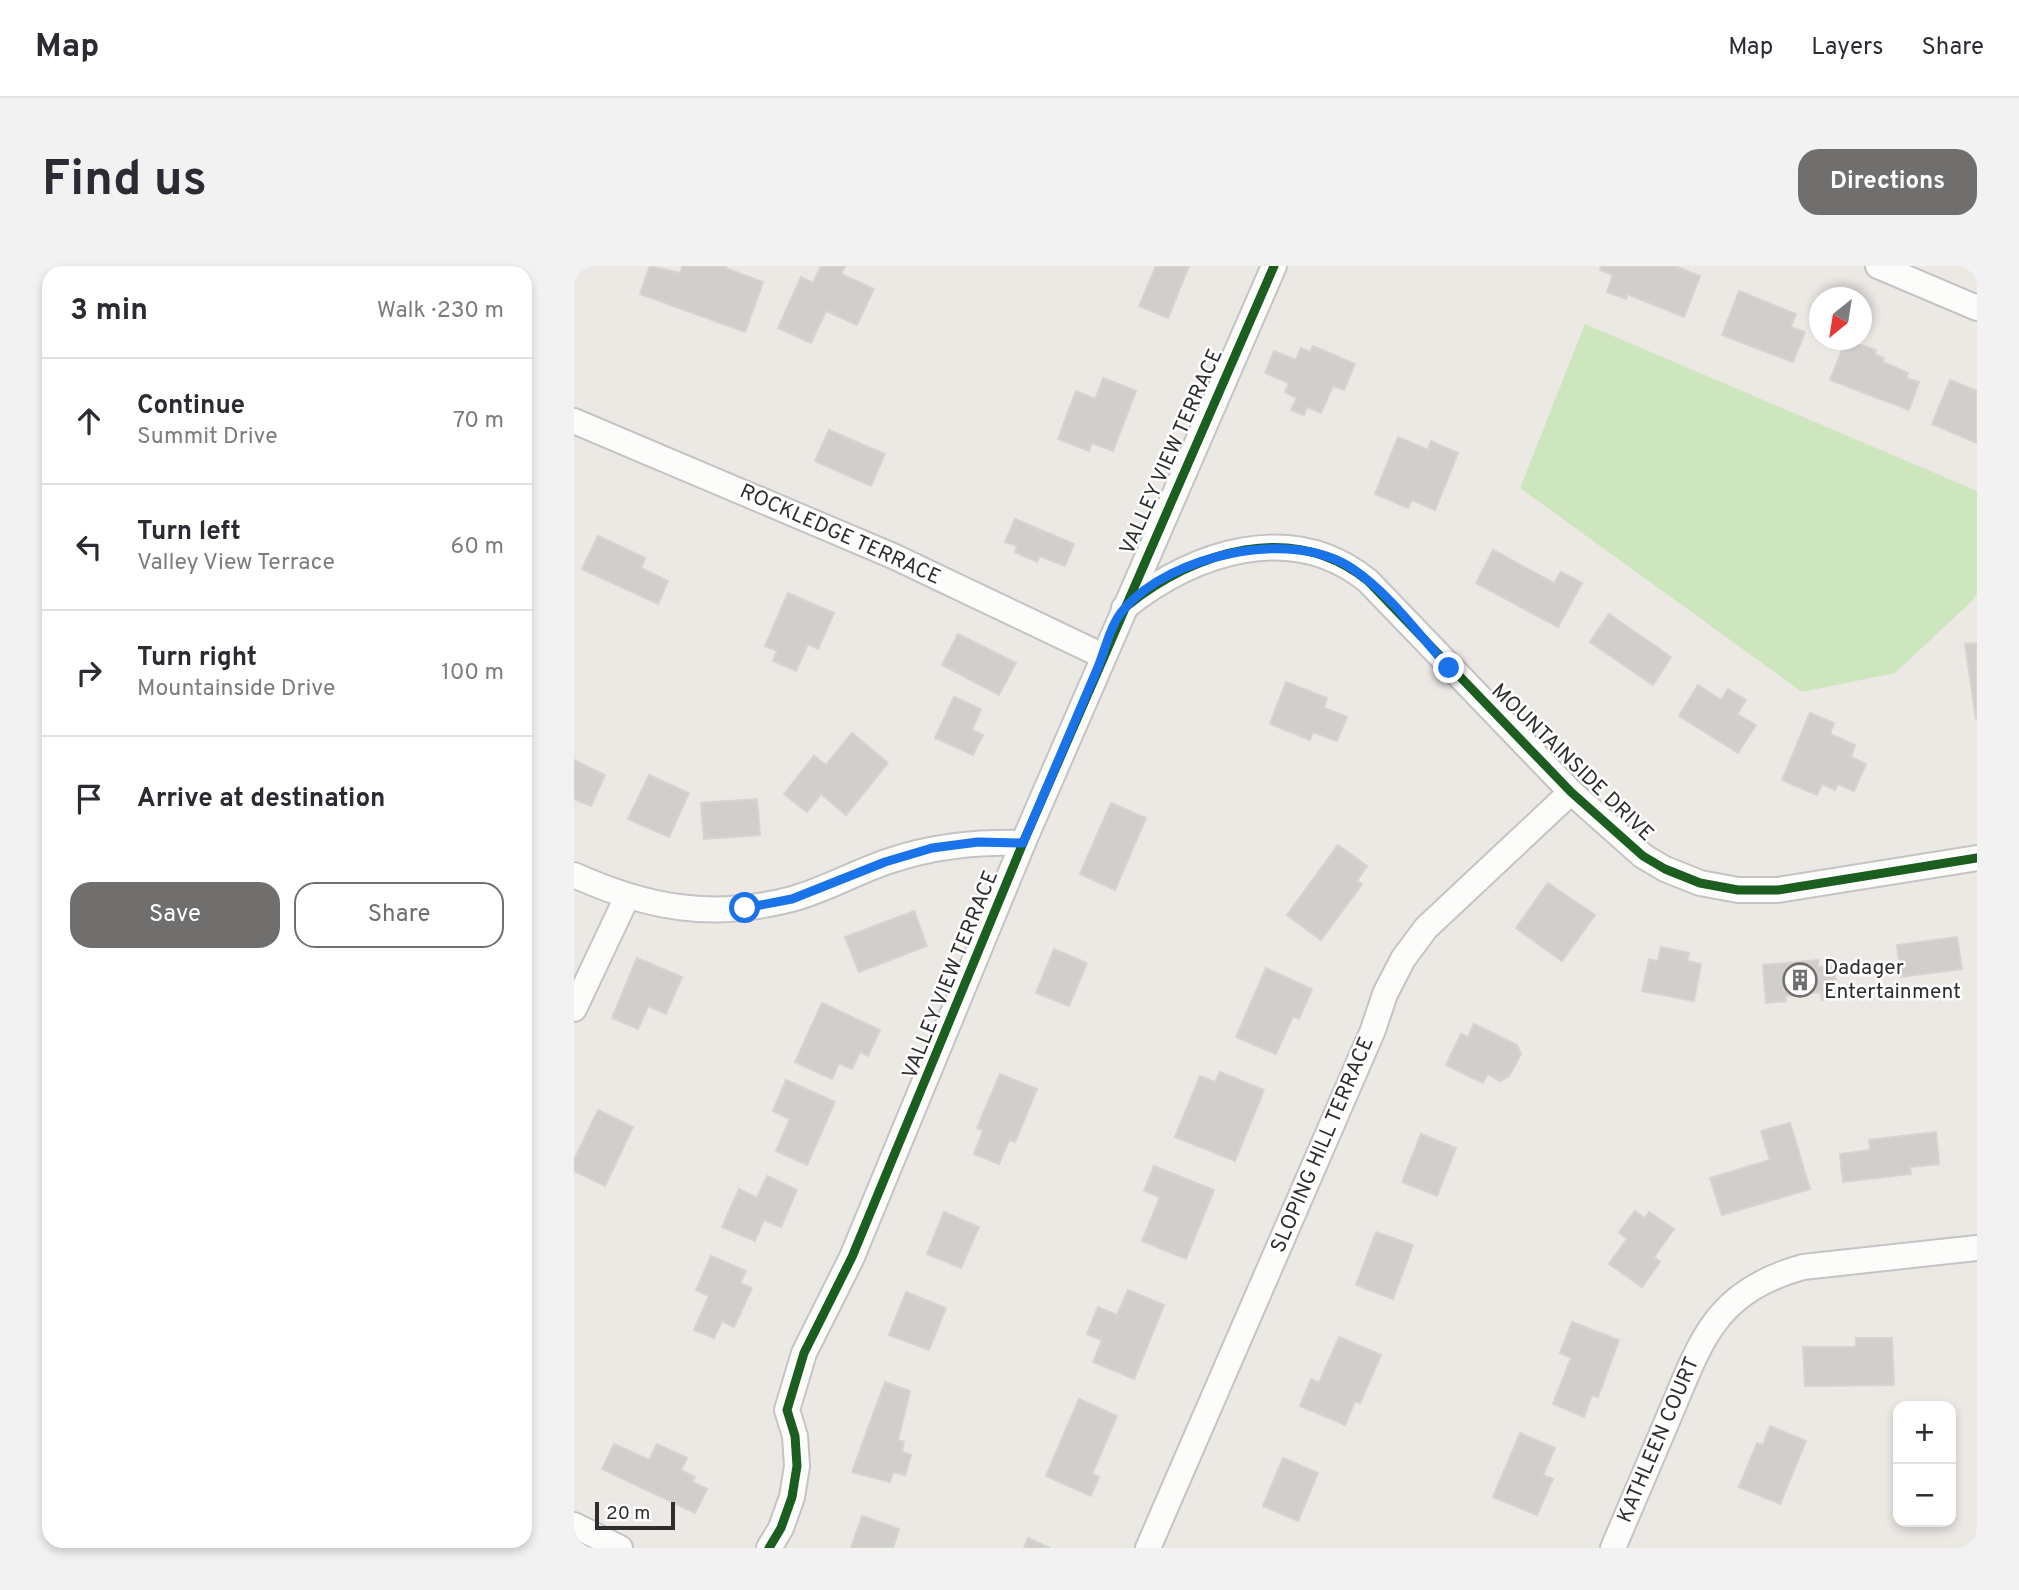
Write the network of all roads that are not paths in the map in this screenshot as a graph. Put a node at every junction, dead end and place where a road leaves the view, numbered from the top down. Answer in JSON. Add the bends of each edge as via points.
{"nodes":[{"id":1,"x":1274,"y":266,"type":"edge"},
{"id":2,"x":1878,"y":266,"type":"edge"},
{"id":3,"x":1977,"y":308,"type":"edge"},
{"id":4,"x":574,"y":421,"type":"edge"},
{"id":5,"x":1122,"y":610,"type":"junction"},
{"id":6,"x":1103,"y":656,"type":"junction"},
{"id":7,"x":1571,"y":792,"type":"junction"},
{"id":8,"x":1023,"y":843,"type":"junction"},
{"id":9,"x":1977,"y":858,"type":"edge"},
{"id":10,"x":574,"y":874,"type":"edge"},
{"id":11,"x":627,"y":897,"type":"junction"},
{"id":12,"x":574,"y":1009,"type":"edge"},
{"id":13,"x":1977,"y":1248,"type":"edge"},
{"id":14,"x":574,"y":1525,"type":"edge"},
{"id":15,"x":620,"y":1548,"type":"edge"},
{"id":16,"x":769,"y":1548,"type":"edge"},
{"id":17,"x":1148,"y":1548,"type":"edge"},
{"id":18,"x":1613,"y":1548,"type":"edge"}],
"edges":[{"from":1,"to":5,"type":"street","name":"VALLEY VIEW TERRACE"},
{"from":2,"to":3,"type":"street"},
{"from":4,"to":6,"type":"street","name":"ROCKLEDGE TERRACE","via":[[893,556]]},
{"from":5,"to":6,"type":"street","name":"VALLEY VIEW TERRACE"},
{"from":5,"to":7,"type":"street","name":"MOUNTAINSIDE DRIVE","via":[[1174,574],[1228,554],[1283,547],[1334,558],[1368,581]]},
{"from":6,"to":8,"type":"street","name":"VALLEY VIEW TERRACE"},
{"from":7,"to":9,"type":"street","name":"MOUNTAINSIDE DRIVE","via":[[1643,856],[1665,869],[1700,883],[1738,890],[1778,890]]},
{"from":7,"to":17,"type":"street","name":"SLOPING HILL TERRACE","via":[[1426,928],[1403,960]]},
{"from":8,"to":11,"type":"street","via":[[932,848],[792,899],[745,908],[699,910]]},
{"from":8,"to":16,"type":"street","name":"VALLEY VIEW TERRACE","via":[[852,1257],[804,1353],[787,1410],[797,1466],[792,1497]]},
{"from":10,"to":11,"type":"street"},
{"from":11,"to":12,"type":"street"},
{"from":13,"to":18,"type":"street","name":"KATHLEEN COURT","via":[[1804,1267],[1749,1289],[1718,1319],[1688,1365]]},
{"from":14,"to":15,"type":"street"}]}
